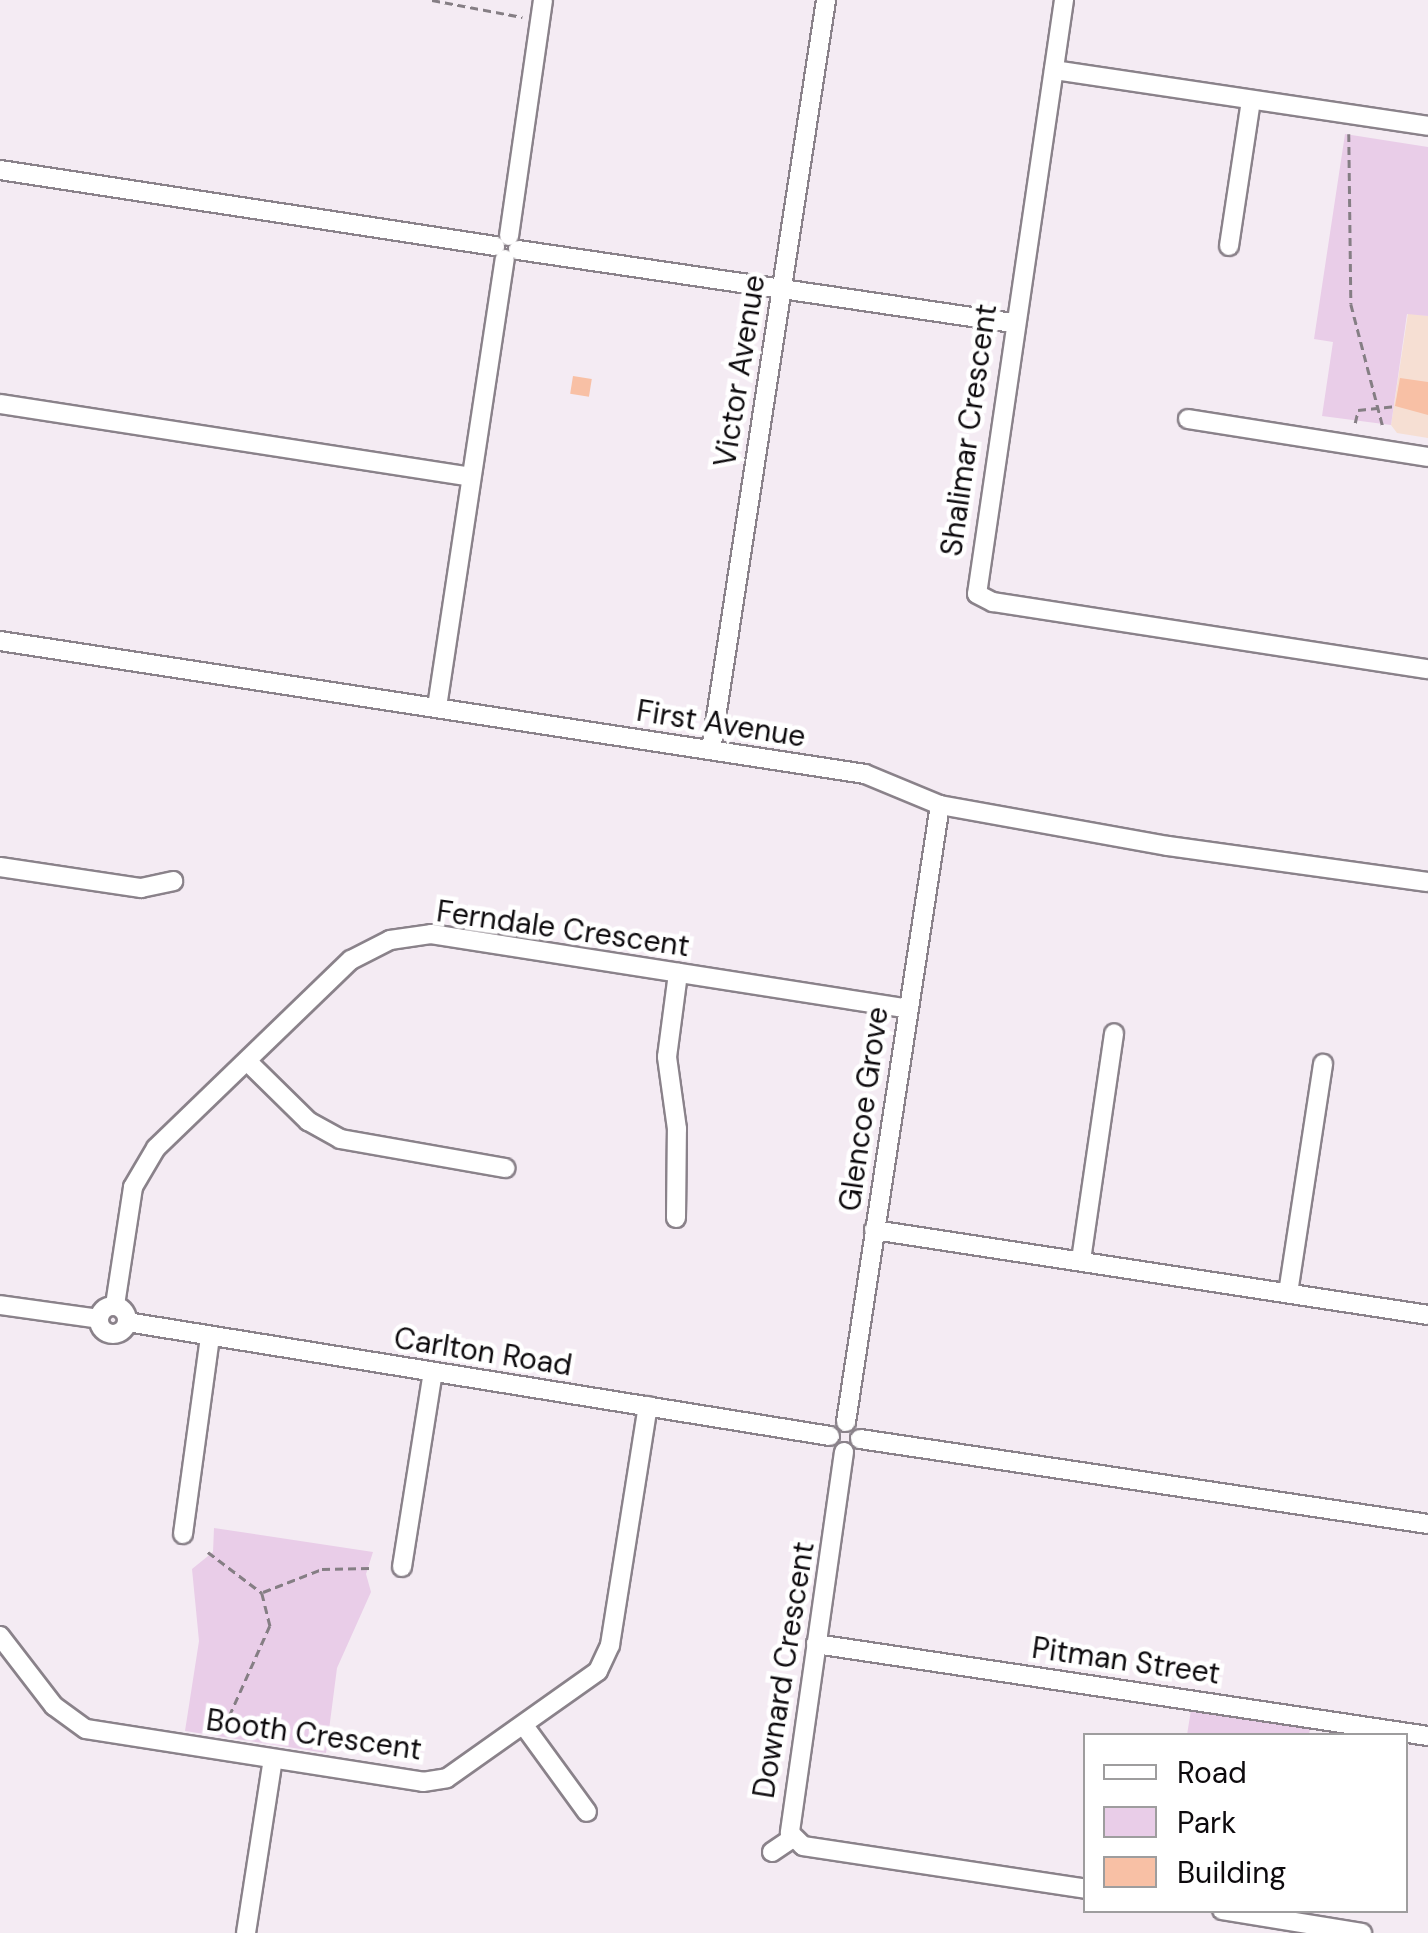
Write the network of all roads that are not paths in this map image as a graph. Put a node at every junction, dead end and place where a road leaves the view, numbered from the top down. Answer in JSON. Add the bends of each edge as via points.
{"nodes":[{"id":1,"x":542,"y":0,"type":"edge"},
{"id":2,"x":826,"y":0,"type":"edge"},
{"id":3,"x":1064,"y":0,"type":"edge"},
{"id":4,"x":1054,"y":70,"type":"junction"},
{"id":5,"x":1251,"y":102,"type":"junction"},
{"id":6,"x":1428,"y":126,"type":"edge"},
{"id":7,"x":0,"y":170,"type":"edge"},
{"id":8,"x":1229,"y":246,"type":"dead end"},
{"id":9,"x":507,"y":248,"type":"junction"},
{"id":10,"x":780,"y":290,"type":"junction"},
{"id":11,"x":1012,"y":323,"type":"junction"},
{"id":12,"x":0,"y":404,"type":"edge"},
{"id":13,"x":1188,"y":419,"type":"dead end"},
{"id":14,"x":1428,"y":457,"type":"edge"},
{"id":15,"x":470,"y":477,"type":"junction"},
{"id":16,"x":0,"y":640,"type":"edge"},
{"id":17,"x":1428,"y":669,"type":"edge"},
{"id":18,"x":437,"y":707,"type":"junction"},
{"id":19,"x":711,"y":750,"type":"junction"},
{"id":20,"x":940,"y":804,"type":"junction"},
{"id":21,"x":0,"y":867,"type":"edge"},
{"id":22,"x":174,"y":881,"type":"dead end"},
{"id":23,"x":1428,"y":882,"type":"edge"},
{"id":24,"x":678,"y":973,"type":"junction"},
{"id":25,"x":906,"y":1008,"type":"junction"},
{"id":26,"x":1114,"y":1032,"type":"dead end"},
{"id":27,"x":247,"y":1061,"type":"junction"},
{"id":28,"x":1324,"y":1064,"type":"dead end"},
{"id":29,"x":506,"y":1168,"type":"dead end"},
{"id":30,"x":676,"y":1218,"type":"dead end"},
{"id":31,"x":874,"y":1230,"type":"junction"},
{"id":32,"x":1081,"y":1260,"type":"junction"},
{"id":33,"x":1288,"y":1293,"type":"junction"},
{"id":34,"x":0,"y":1305,"type":"edge"},
{"id":35,"x":115,"y":1306,"type":"junction"},
{"id":36,"x":1428,"y":1315,"type":"edge"},
{"id":37,"x":99,"y":1318,"type":"junction"},
{"id":38,"x":128,"y":1322,"type":"junction"},
{"id":39,"x":210,"y":1338,"type":"junction"},
{"id":40,"x":433,"y":1372,"type":"junction"},
{"id":41,"x":648,"y":1406,"type":"junction"},
{"id":42,"x":846,"y":1422,"type":"junction"},
{"id":43,"x":830,"y":1436,"type":"junction"},
{"id":44,"x":860,"y":1438,"type":"junction"},
{"id":45,"x":844,"y":1452,"type":"junction"},
{"id":46,"x":1428,"y":1524,"type":"edge"},
{"id":47,"x":183,"y":1534,"type":"dead end"},
{"id":48,"x":402,"y":1567,"type":"dead end"},
{"id":49,"x":816,"y":1644,"type":"junction"},
{"id":50,"x":2,"y":1645,"type":"edge"},
{"id":51,"x":525,"y":1727,"type":"junction"},
{"id":52,"x":1428,"y":1736,"type":"edge"},
{"id":53,"x":273,"y":1759,"type":"junction"},
{"id":54,"x":587,"y":1812,"type":"dead end"},
{"id":55,"x":793,"y":1838,"type":"junction"},
{"id":56,"x":772,"y":1852,"type":"dead end"},
{"id":57,"x":1083,"y":1890,"type":"edge"},
{"id":58,"x":1240,"y":1913,"type":"edge"},
{"id":59,"x":246,"y":1933,"type":"edge"},
{"id":60,"x":1362,"y":1933,"type":"edge"}],
"edges":[{"from":1,"to":9,"type":"street"},
{"from":2,"to":10,"type":"street","name":"Victor Avenue"},
{"from":3,"to":4,"type":"street","name":"Shalimar Crescent"},
{"from":4,"to":5,"type":"street"},
{"from":4,"to":11,"type":"street","name":"Shalimar Crescent"},
{"from":5,"to":6,"type":"street"},
{"from":5,"to":8,"type":"street"},
{"from":7,"to":9,"type":"street"},
{"from":9,"to":10,"type":"street"},
{"from":9,"to":15,"type":"street"},
{"from":10,"to":11,"type":"street"},
{"from":10,"to":19,"type":"street","name":"Victor Avenue"},
{"from":11,"to":17,"type":"street","name":"Shalimar Crescent","via":[[978,594],[992,602]]},
{"from":12,"to":15,"type":"street"},
{"from":13,"to":14,"type":"street"},
{"from":15,"to":18,"type":"street"},
{"from":16,"to":18,"type":"street","name":"First Avenue"},
{"from":18,"to":19,"type":"street","name":"First Avenue"},
{"from":19,"to":20,"type":"street","name":"First Avenue","via":[[865,774]]},
{"from":20,"to":23,"type":"street","name":"First Avenue","via":[[1168,846]]},
{"from":20,"to":25,"type":"street","name":"Glencoe Grove"},
{"from":21,"to":22,"type":"street","via":[[141,888]]},
{"from":24,"to":25,"type":"street","name":"Ferndale Crescent"},
{"from":24,"to":27,"type":"street","name":"Ferndale Crescent","via":[[410,936],[351,960]]},
{"from":24,"to":30,"type":"street","via":[[667,1057],[677,1129]]},
{"from":25,"to":31,"type":"street","name":"Glencoe Grove"},
{"from":26,"to":32,"type":"street"},
{"from":27,"to":29,"type":"street","via":[[296,1110],[340,1139]]},
{"from":27,"to":35,"type":"street","name":"Ferndale Crescent","via":[[143,1165],[133,1187]]},
{"from":28,"to":33,"type":"street"},
{"from":31,"to":32,"type":"street"},
{"from":31,"to":42,"type":"street","name":"Glencoe Grove"},
{"from":32,"to":33,"type":"street"},
{"from":33,"to":36,"type":"street"},
{"from":34,"to":37,"type":"street"},
{"from":35,"to":37,"type":"street"},
{"from":35,"to":38,"type":"street"},
{"from":37,"to":38,"type":"street","name":"Carlton Road","via":[[110,1334]]},
{"from":38,"to":39,"type":"street","name":"Carlton Road"},
{"from":39,"to":40,"type":"street","name":"Carlton Road"},
{"from":39,"to":47,"type":"street"},
{"from":40,"to":41,"type":"street","name":"Carlton Road"},
{"from":40,"to":48,"type":"street"},
{"from":41,"to":43,"type":"street","name":"Carlton Road"},
{"from":41,"to":51,"type":"street","name":"Booth Crescent","via":[[610,1645],[598,1671]]},
{"from":42,"to":43,"type":"street"},
{"from":42,"to":44,"type":"street"},
{"from":43,"to":45,"type":"street"},
{"from":44,"to":45,"type":"street"},
{"from":44,"to":46,"type":"street"},
{"from":45,"to":49,"type":"street","name":"Downard Crescent"},
{"from":49,"to":52,"type":"street","name":"Pitman Street"},
{"from":49,"to":55,"type":"street","name":"Downard Crescent","via":[[788,1827]]},
{"from":50,"to":53,"type":"street","name":"Booth Crescent","via":[[54,1706],[86,1729]]},
{"from":51,"to":53,"type":"street","name":"Booth Crescent","via":[[462,1771],[423,1782]]},
{"from":51,"to":54,"type":"street"},
{"from":53,"to":59,"type":"street"},
{"from":55,"to":56,"type":"street"},
{"from":55,"to":57,"type":"street","name":"Downard Crescent","via":[[803,1846]]},
{"from":58,"to":60,"type":"street"}]}
